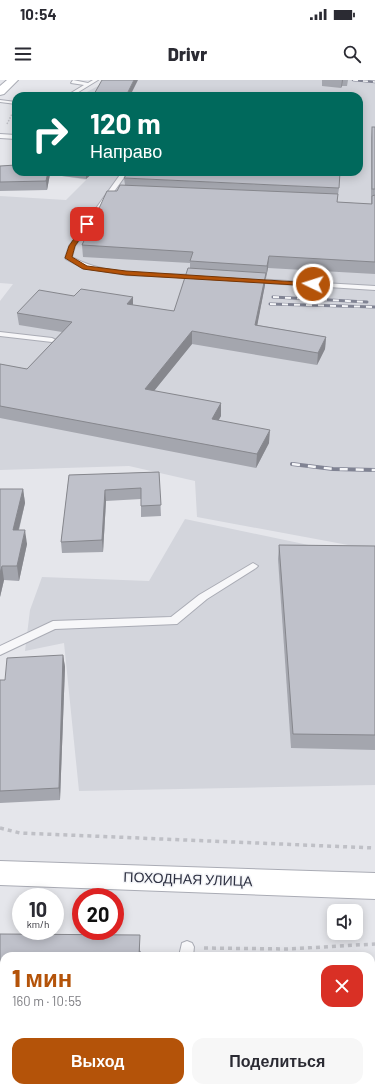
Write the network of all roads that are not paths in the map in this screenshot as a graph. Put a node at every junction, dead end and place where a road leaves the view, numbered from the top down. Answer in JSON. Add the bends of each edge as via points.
{"nodes":[{"id":1,"x":12,"y":80,"type":"edge"},
{"id":2,"x":77,"y":80,"type":"edge"},
{"id":3,"x":96,"y":80,"type":"edge"},
{"id":4,"x":88,"y":84,"type":"junction"},
{"id":5,"x":0,"y":92,"type":"edge"},
{"id":6,"x":75,"y":92,"type":"edge"},
{"id":7,"x":0,"y":101,"type":"edge"},
{"id":8,"x":12,"y":102,"type":"edge"},
{"id":9,"x":0,"y":136,"type":"edge"},
{"id":10,"x":12,"y":138,"type":"edge"},
{"id":11,"x":122,"y":176,"type":"edge"},
{"id":12,"x":111,"y":192,"type":"junction"},
{"id":13,"x":118,"y":192,"type":"edge"},
{"id":14,"x":204,"y":278,"type":"edge"},
{"id":15,"x":243,"y":280,"type":"edge"},
{"id":16,"x":375,"y":288,"type":"edge"},
{"id":17,"x":0,"y":334,"type":"edge"},
{"id":18,"x":52,"y":340,"type":"edge"},
{"id":19,"x":253,"y":566,"type":"dead end"},
{"id":20,"x":0,"y":651,"type":"edge"},
{"id":21,"x":0,"y":873,"type":"edge"},
{"id":22,"x":375,"y":886,"type":"edge"}],
"edges":[{"from":1,"to":5,"type":"main road"},
{"from":2,"to":4,"type":"lane","via":[[73,82]]},
{"from":3,"to":4,"type":"lane"},
{"from":4,"to":6,"type":"lane"},
{"from":7,"to":8,"type":"lane"},
{"from":9,"to":10,"type":"lane"},
{"from":11,"to":12,"type":"lane"},
{"from":12,"to":13,"type":"lane"},
{"from":12,"to":14,"type":"lane","via":[[72,246],[68,258],[85,267],[126,273]]},
{"from":15,"to":16,"type":"lane"},
{"from":17,"to":18,"type":"lane"},
{"from":19,"to":20,"type":"lane","via":[[203,597],[173,621],[53,625]]},
{"from":21,"to":22,"type":"main road","name":"ПОХОДНАЯ УЛИЦА"}]}
